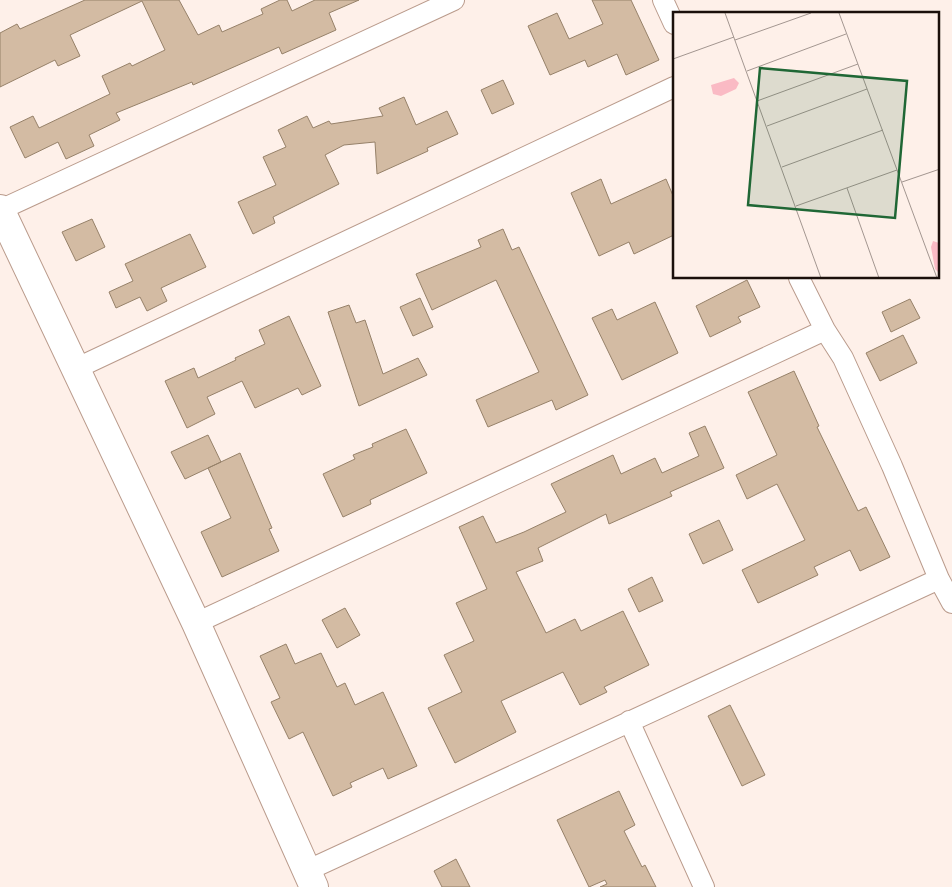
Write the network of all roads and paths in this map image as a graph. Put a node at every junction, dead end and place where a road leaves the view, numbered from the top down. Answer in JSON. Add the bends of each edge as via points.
{"nodes":[{"id":1,"x":454,"y":0,"type":"edge"},
{"id":2,"x":663,"y":0,"type":"edge"},
{"id":3,"x":673,"y":22,"type":"edge"},
{"id":4,"x":673,"y":87,"type":"edge"},
{"id":5,"x":0,"y":210,"type":"edge"},
{"id":6,"x":800,"y":279,"type":"edge"},
{"id":7,"x":825,"y":330,"type":"junction"},
{"id":8,"x":75,"y":369,"type":"junction"},
{"id":9,"x":939,"y":579,"type":"junction"},
{"id":10,"x":952,"y":603,"type":"edge"},
{"id":11,"x":196,"y":623,"type":"junction"},
{"id":12,"x":629,"y":721,"type":"junction"},
{"id":13,"x":310,"y":879,"type":"edge"},
{"id":14,"x":704,"y":887,"type":"edge"}],
"edges":[{"from":1,"to":5,"type":"street"},
{"from":2,"to":3,"type":"street"},
{"from":4,"to":8,"type":"street"},
{"from":5,"to":8,"type":"main road"},
{"from":6,"to":7,"type":"street"},
{"from":7,"to":9,"type":"street","via":[[843,358]]},
{"from":7,"to":11,"type":"street"},
{"from":8,"to":11,"type":"main road"},
{"from":9,"to":10,"type":"street"},
{"from":9,"to":12,"type":"street"},
{"from":11,"to":13,"type":"main road"},
{"from":12,"to":13,"type":"street"},
{"from":12,"to":14,"type":"street"}]}
